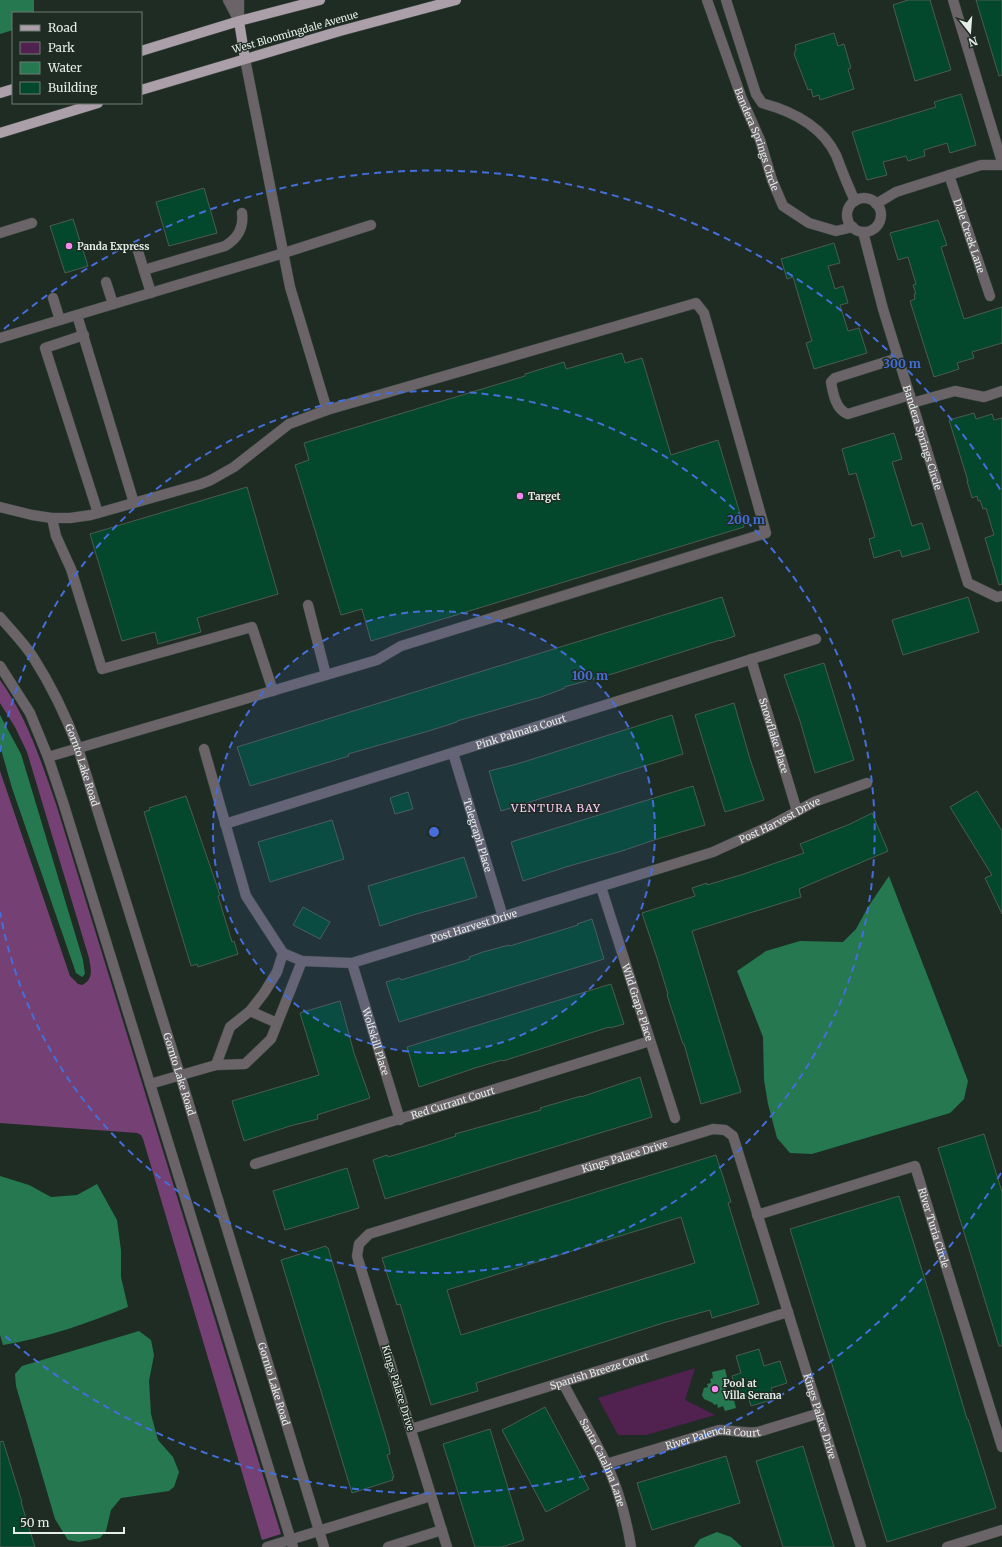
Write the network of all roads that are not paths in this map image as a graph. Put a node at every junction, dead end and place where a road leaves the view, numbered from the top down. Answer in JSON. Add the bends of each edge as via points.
{"nodes":[{"id":1,"x":228,"y":0,"type":"edge"},
{"id":2,"x":239,"y":0,"type":"edge"},
{"id":3,"x":320,"y":0,"type":"edge"},
{"id":4,"x":456,"y":0,"type":"edge"},
{"id":5,"x":707,"y":0,"type":"edge"},
{"id":6,"x":726,"y":0,"type":"edge"},
{"id":7,"x":954,"y":0,"type":"edge"},
{"id":8,"x":239,"y":22,"type":"junction"},
{"id":9,"x":142,"y":51,"type":"edge"},
{"id":10,"x":244,"y":59,"type":"junction"},
{"id":11,"x":12,"y":89,"type":"edge"},
{"id":12,"x":142,"y":90,"type":"edge"},
{"id":13,"x":0,"y":93,"type":"edge"},
{"id":14,"x":95,"y":104,"type":"edge"},
{"id":15,"x":0,"y":133,"type":"edge"},
{"id":16,"x":1002,"y":164,"type":"edge"},
{"id":17,"x":949,"y":175,"type":"junction"},
{"id":18,"x":855,"y":201,"type":"junction"},
{"id":19,"x":876,"y":204,"type":"junction"},
{"id":20,"x":242,"y":213,"type":"dead end"},
{"id":21,"x":32,"y":223,"type":"dead end"},
{"id":22,"x":371,"y":225,"type":"dead end"},
{"id":23,"x":853,"y":227,"type":"junction"},
{"id":24,"x":863,"y":232,"type":"junction"},
{"id":25,"x":0,"y":233,"type":"edge"},
{"id":26,"x":137,"y":248,"type":"dead end"},
{"id":27,"x":284,"y":253,"type":"junction"},
{"id":28,"x":144,"y":270,"type":"junction"},
{"id":29,"x":106,"y":282,"type":"dead end"},
{"id":30,"x":151,"y":293,"type":"junction"},
{"id":31,"x":990,"y":296,"type":"dead end"},
{"id":32,"x":53,"y":298,"type":"dead end"},
{"id":33,"x":113,"y":304,"type":"junction"},
{"id":34,"x":77,"y":315,"type":"junction"},
{"id":35,"x":60,"y":320,"type":"junction"},
{"id":36,"x":84,"y":335,"type":"junction"},
{"id":37,"x":0,"y":338,"type":"edge"},
{"id":38,"x":898,"y":358,"type":"junction"},
{"id":39,"x":1002,"y":391,"type":"edge"},
{"id":40,"x":911,"y":399,"type":"junction"},
{"id":41,"x":327,"y":410,"type":"junction"},
{"id":42,"x":134,"y":503,"type":"junction"},
{"id":43,"x":0,"y":507,"type":"edge"},
{"id":44,"x":98,"y":513,"type":"junction"},
{"id":45,"x":52,"y":518,"type":"junction"},
{"id":46,"x":1002,"y":596,"type":"edge"},
{"id":47,"x":308,"y":606,"type":"dead end"},
{"id":48,"x":0,"y":616,"type":"edge"},
{"id":49,"x":816,"y":639,"type":"dead end"},
{"id":50,"x":751,"y":660,"type":"junction"},
{"id":51,"x":0,"y":666,"type":"edge"},
{"id":52,"x":326,"y":675,"type":"junction"},
{"id":53,"x":273,"y":691,"type":"junction"},
{"id":54,"x":78,"y":748,"type":"junction"},
{"id":55,"x":204,"y":749,"type":"dead end"},
{"id":56,"x":453,"y":753,"type":"junction"},
{"id":57,"x":48,"y":757,"type":"junction"},
{"id":58,"x":867,"y":783,"type":"dead end"},
{"id":59,"x":797,"y":811,"type":"junction"},
{"id":60,"x":225,"y":824,"type":"junction"},
{"id":61,"x":601,"y":887,"type":"junction"},
{"id":62,"x":503,"y":916,"type":"junction"},
{"id":63,"x":283,"y":953,"type":"junction"},
{"id":64,"x":302,"y":961,"type":"junction"},
{"id":65,"x":352,"y":963,"type":"junction"},
{"id":66,"x":250,"y":1010,"type":"junction"},
{"id":67,"x":277,"y":1023,"type":"junction"},
{"id":68,"x":650,"y":1041,"type":"junction"},
{"id":69,"x":216,"y":1064,"type":"junction"},
{"id":70,"x":180,"y":1075,"type":"junction"},
{"id":71,"x":150,"y":1084,"type":"junction"},
{"id":72,"x":675,"y":1118,"type":"dead end"},
{"id":73,"x":400,"y":1120,"type":"junction"},
{"id":74,"x":255,"y":1164,"type":"dead end"},
{"id":75,"x":757,"y":1215,"type":"junction"},
{"id":76,"x":788,"y":1312,"type":"junction"},
{"id":77,"x":562,"y":1383,"type":"junction"},
{"id":78,"x":820,"y":1413,"type":"junction"},
{"id":79,"x":410,"y":1429,"type":"junction"},
{"id":80,"x":1002,"y":1447,"type":"edge"},
{"id":81,"x":606,"y":1464,"type":"junction"},
{"id":82,"x":431,"y":1496,"type":"junction"},
{"id":83,"x":442,"y":1530,"type":"junction"},
{"id":84,"x":1002,"y":1530,"type":"edge"},
{"id":85,"x":319,"y":1531,"type":"junction"},
{"id":86,"x":292,"y":1544,"type":"edge"},
{"id":87,"x":267,"y":1547,"type":"edge"},
{"id":88,"x":324,"y":1547,"type":"edge"},
{"id":89,"x":388,"y":1547,"type":"edge"},
{"id":90,"x":447,"y":1547,"type":"edge"},
{"id":91,"x":630,"y":1547,"type":"edge"},
{"id":92,"x":861,"y":1547,"type":"edge"},
{"id":93,"x":947,"y":1547,"type":"edge"}],
"edges":[{"from":1,"to":8,"type":"street"},
{"from":2,"to":8,"type":"street"},
{"from":3,"to":8,"type":"main road"},
{"from":4,"to":10,"type":"main road","name":"West Bloomingdale Avenue"},
{"from":5,"to":23,"type":"street","name":"Bandera Springs Circle","via":[[760,140],[772,180],[784,206],[809,224],[836,231]]},
{"from":6,"to":18,"type":"street","name":"Bandera Springs Circle","via":[[756,94],[762,104],[779,108],[807,122],[818,131],[835,154]]},
{"from":7,"to":16,"type":"street"},
{"from":8,"to":9,"type":"main road"},
{"from":8,"to":10,"type":"main road"},
{"from":10,"to":12,"type":"main road","name":"West Bloomingdale Avenue"},
{"from":10,"to":27,"type":"street"},
{"from":11,"to":13,"type":"main road"},
{"from":14,"to":15,"type":"main road"},
{"from":16,"to":17,"type":"street","via":[[981,165]]},
{"from":17,"to":19,"type":"street","via":[[896,192]]},
{"from":17,"to":31,"type":"street","name":"Dale Creek Lane"},
{"from":18,"to":19,"type":"street","via":[[867,198]]},
{"from":18,"to":23,"type":"street","via":[[848,213]]},
{"from":19,"to":24,"type":"street","via":[[881,214],[878,225]]},
{"from":20,"to":28,"type":"street","via":[[241,230],[235,239],[225,246]]},
{"from":21,"to":25,"type":"street"},
{"from":22,"to":27,"type":"street"},
{"from":23,"to":24,"type":"street"},
{"from":24,"to":38,"type":"street","name":"Bandera Springs Circle"},
{"from":26,"to":28,"type":"street"},
{"from":27,"to":30,"type":"street"},
{"from":27,"to":41,"type":"street","via":[[290,287]]},
{"from":28,"to":30,"type":"street"},
{"from":29,"to":33,"type":"street"},
{"from":30,"to":33,"type":"street"},
{"from":32,"to":35,"type":"street"},
{"from":33,"to":34,"type":"street"},
{"from":34,"to":35,"type":"street"},
{"from":34,"to":36,"type":"street"},
{"from":35,"to":37,"type":"street"},
{"from":36,"to":42,"type":"street"},
{"from":36,"to":44,"type":"street","via":[[45,348]]},
{"from":38,"to":40,"type":"street","name":"Bandera Springs Circle"},
{"from":38,"to":40,"type":"street","via":[[835,378],[832,382],[833,392],[839,407],[848,414]]},
{"from":39,"to":40,"type":"street","via":[[984,397],[955,391]]},
{"from":40,"to":46,"type":"street","name":"Bandera Springs Circle","via":[[968,583],[997,598]]},
{"from":41,"to":42,"type":"street","via":[[289,424],[253,454],[211,480]]},
{"from":41,"to":52,"type":"street","via":[[696,303],[704,313],[766,533],[401,646],[377,660]]},
{"from":42,"to":44,"type":"street"},
{"from":43,"to":45,"type":"street"},
{"from":44,"to":45,"type":"street"},
{"from":45,"to":53,"type":"street","via":[[56,536],[71,568],[102,669],[252,627]]},
{"from":47,"to":52,"type":"street"},
{"from":48,"to":54,"type":"street","name":"Gornto Lake Road","via":[[32,655],[61,709]]},
{"from":49,"to":50,"type":"street","name":"Pink Palmata Court"},
{"from":50,"to":56,"type":"street","name":"Pink Palmata Court"},
{"from":50,"to":59,"type":"street","name":"Snowflake Place"},
{"from":51,"to":57,"type":"street","via":[[30,714]]},
{"from":52,"to":53,"type":"street"},
{"from":53,"to":54,"type":"street"},
{"from":54,"to":57,"type":"street"},
{"from":54,"to":70,"type":"street","name":"Gornto Lake Road"},
{"from":55,"to":60,"type":"street"},
{"from":56,"to":60,"type":"street","name":"Pink Palmata Court"},
{"from":56,"to":62,"type":"street","name":"Telegraph Place"},
{"from":57,"to":71,"type":"street"},
{"from":58,"to":59,"type":"street","name":"Post Harvest Drive","via":[[814,802]]},
{"from":59,"to":61,"type":"street","name":"Post Harvest Drive","via":[[713,852]]},
{"from":60,"to":63,"type":"street","via":[[246,896]]},
{"from":61,"to":62,"type":"street","name":"Post Harvest Drive"},
{"from":61,"to":68,"type":"street","name":"Wild Grape Place"},
{"from":62,"to":65,"type":"street","name":"Post Harvest Drive"},
{"from":63,"to":64,"type":"street","name":"Post Harvest Drive"},
{"from":63,"to":66,"type":"street","via":[[277,972]]},
{"from":64,"to":65,"type":"street","name":"Post Harvest Drive"},
{"from":64,"to":67,"type":"street"},
{"from":65,"to":73,"type":"street","name":"Wolfskill Place"},
{"from":66,"to":67,"type":"street"},
{"from":66,"to":69,"type":"street","via":[[230,1027]]},
{"from":67,"to":69,"type":"street","via":[[271,1039],[245,1064]]},
{"from":68,"to":72,"type":"street","name":"Wild Grape Place"},
{"from":68,"to":73,"type":"street","name":"Red Currant Court"},
{"from":69,"to":70,"type":"street"},
{"from":70,"to":71,"type":"street"},
{"from":70,"to":85,"type":"street","name":"Gornto Lake Road"},
{"from":71,"to":86,"type":"street"},
{"from":73,"to":74,"type":"street","name":"Red Currant Court"},
{"from":75,"to":76,"type":"street","name":"Kings Palace Drive"},
{"from":75,"to":79,"type":"street","name":"Kings Palace Drive","via":[[733,1136],[725,1130],[713,1129],[369,1234],[359,1244],[357,1256]]},
{"from":75,"to":80,"type":"street","name":"River Turia Circle","via":[[915,1166]]},
{"from":76,"to":77,"type":"street","name":"Spanish Breeze Court"},
{"from":76,"to":78,"type":"street","name":"Kings Palace Drive"},
{"from":77,"to":79,"type":"street","name":"Spanish Breeze Court"},
{"from":77,"to":81,"type":"street","name":"Santa Catalina Lane"},
{"from":78,"to":81,"type":"street","name":"River Palencia Court","via":[[748,1434],[719,1430]]},
{"from":78,"to":92,"type":"street","name":"Kings Palace Drive"},
{"from":79,"to":82,"type":"street","name":"Kings Palace Drive"},
{"from":81,"to":91,"type":"street","name":"Santa Catalina Lane","via":[[618,1492]]},
{"from":82,"to":83,"type":"street","name":"Kings Palace Drive"},
{"from":82,"to":85,"type":"street"},
{"from":83,"to":89,"type":"street"},
{"from":83,"to":90,"type":"street","name":"Kings Palace Drive"},
{"from":84,"to":93,"type":"street"},
{"from":85,"to":86,"type":"street"},
{"from":85,"to":88,"type":"street","name":"Gornto Lake Road"},
{"from":86,"to":87,"type":"street"}]}
